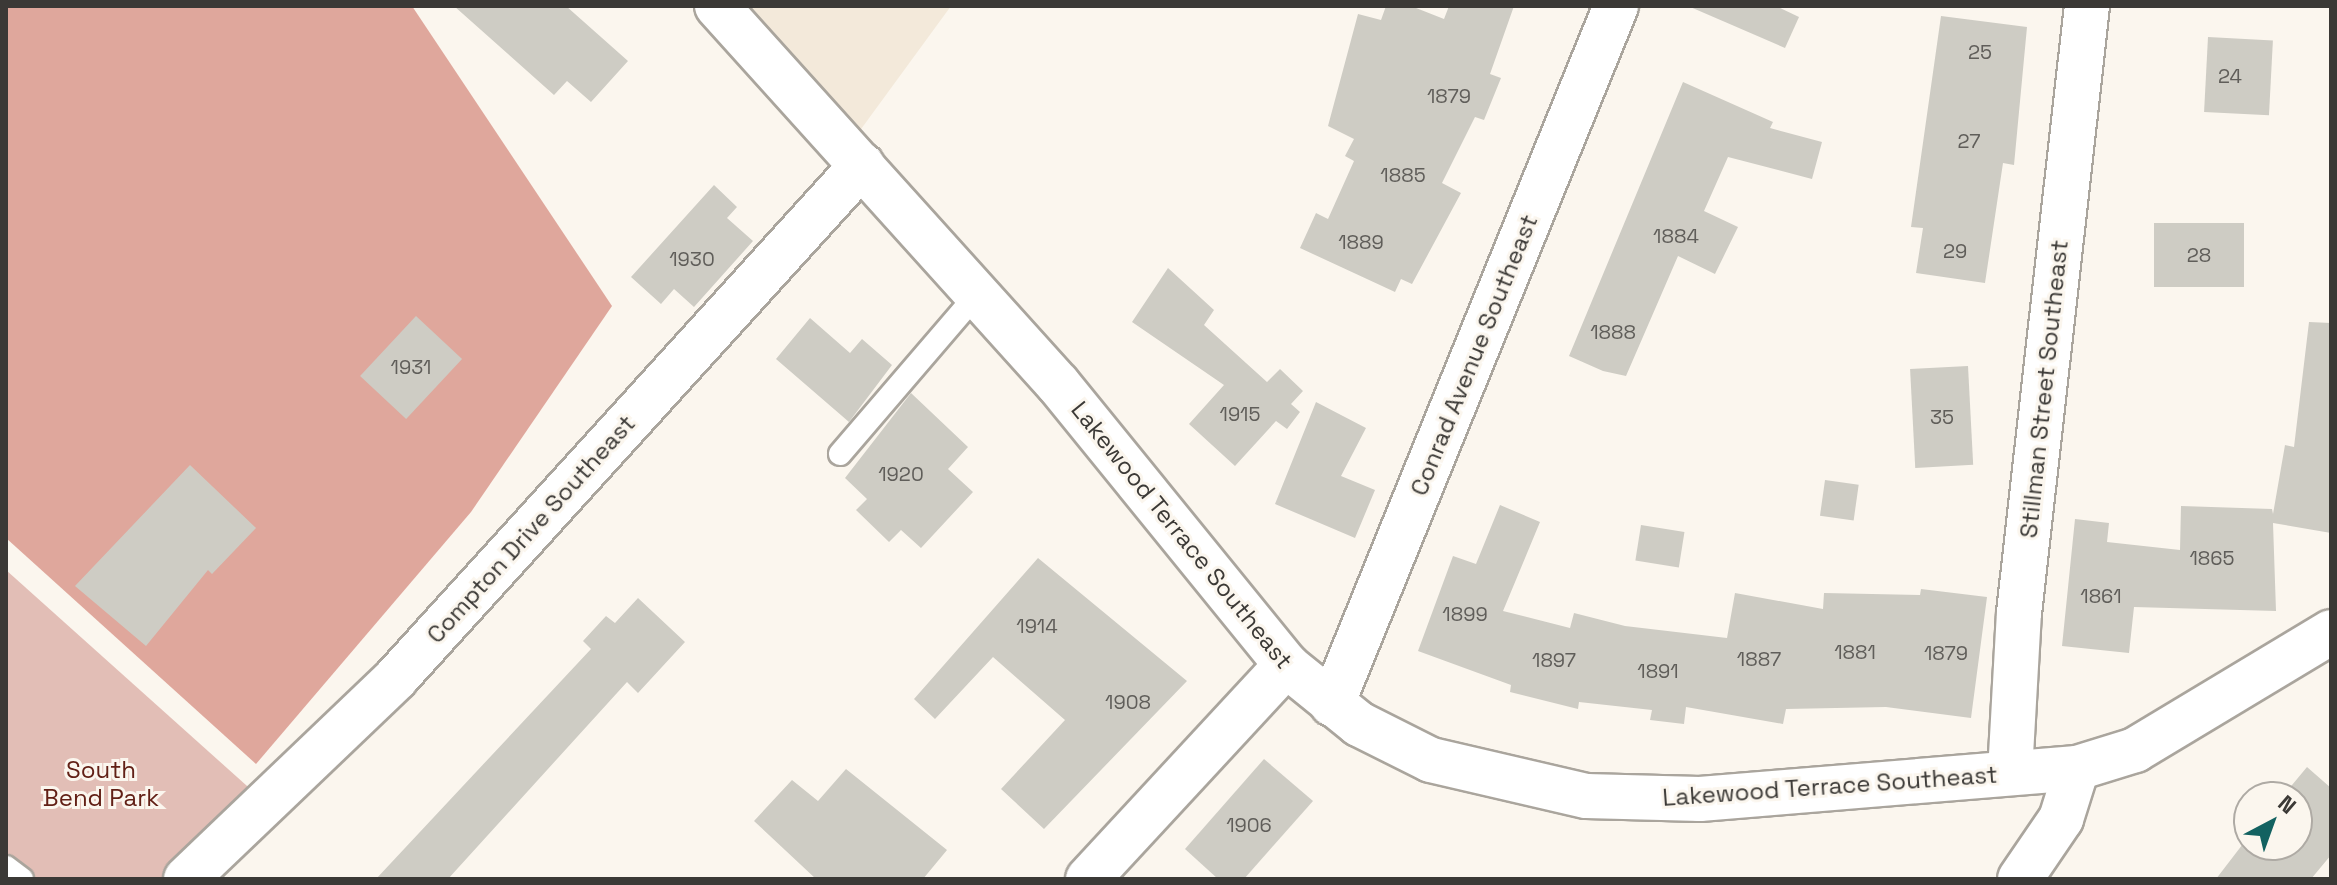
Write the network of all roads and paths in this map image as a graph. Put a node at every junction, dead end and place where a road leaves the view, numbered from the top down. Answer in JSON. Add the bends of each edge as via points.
{"nodes":[{"id":1,"x":717,"y":6,"type":"edge"},
{"id":2,"x":1616,"y":6,"type":"edge"},
{"id":3,"x":2087,"y":6,"type":"edge"},
{"id":4,"x":862,"y":165,"type":"junction"},
{"id":5,"x":977,"y":294,"type":"junction"},
{"id":6,"x":840,"y":454,"type":"dead end"},
{"id":7,"x":2331,"y":632,"type":"edge"},
{"id":8,"x":1286,"y":665,"type":"junction"},
{"id":9,"x":1332,"y":704,"type":"junction"},
{"id":10,"x":2077,"y":768,"type":"junction"},
{"id":11,"x":2010,"y":773,"type":"junction"},
{"id":12,"x":6,"y":867,"type":"edge"},
{"id":13,"x":22,"y":879,"type":"edge"},
{"id":14,"x":186,"y":879,"type":"edge"},
{"id":15,"x":1088,"y":879,"type":"edge"},
{"id":16,"x":2020,"y":879,"type":"edge"}],
"edges":[{"from":1,"to":4,"type":"street","name":"Lakewood Terrace Southeast"},
{"from":2,"to":9,"type":"street","name":"Conrad Avenue Southeast"},
{"from":3,"to":11,"type":"street","name":"Stillman Street Southeast","via":[[2019,613]]},
{"from":4,"to":5,"type":"street","name":"Lakewood Terrace Southeast"},
{"from":4,"to":14,"type":"street","name":"Compton Drive Southeast","via":[[396,678]]},
{"from":5,"to":6,"type":"lane"},
{"from":5,"to":8,"type":"street","name":"Lakewood Terrace Southeast","via":[[1058,384]]},
{"from":7,"to":10,"type":"street","name":"Lakewood Terrace Southeast","via":[[2135,750]]},
{"from":8,"to":9,"type":"street","name":"Lakewood Terrace Southeast"},
{"from":8,"to":15,"type":"street"},
{"from":9,"to":11,"type":"street","name":"Lakewood Terrace Southeast","via":[[1431,760],[1586,796],[1700,799]]},
{"from":10,"to":11,"type":"street","name":"Lakewood Terrace Southeast"},
{"from":10,"to":16,"type":"street","via":[[2061,819]]},
{"from":12,"to":13,"type":"lane"}]}
